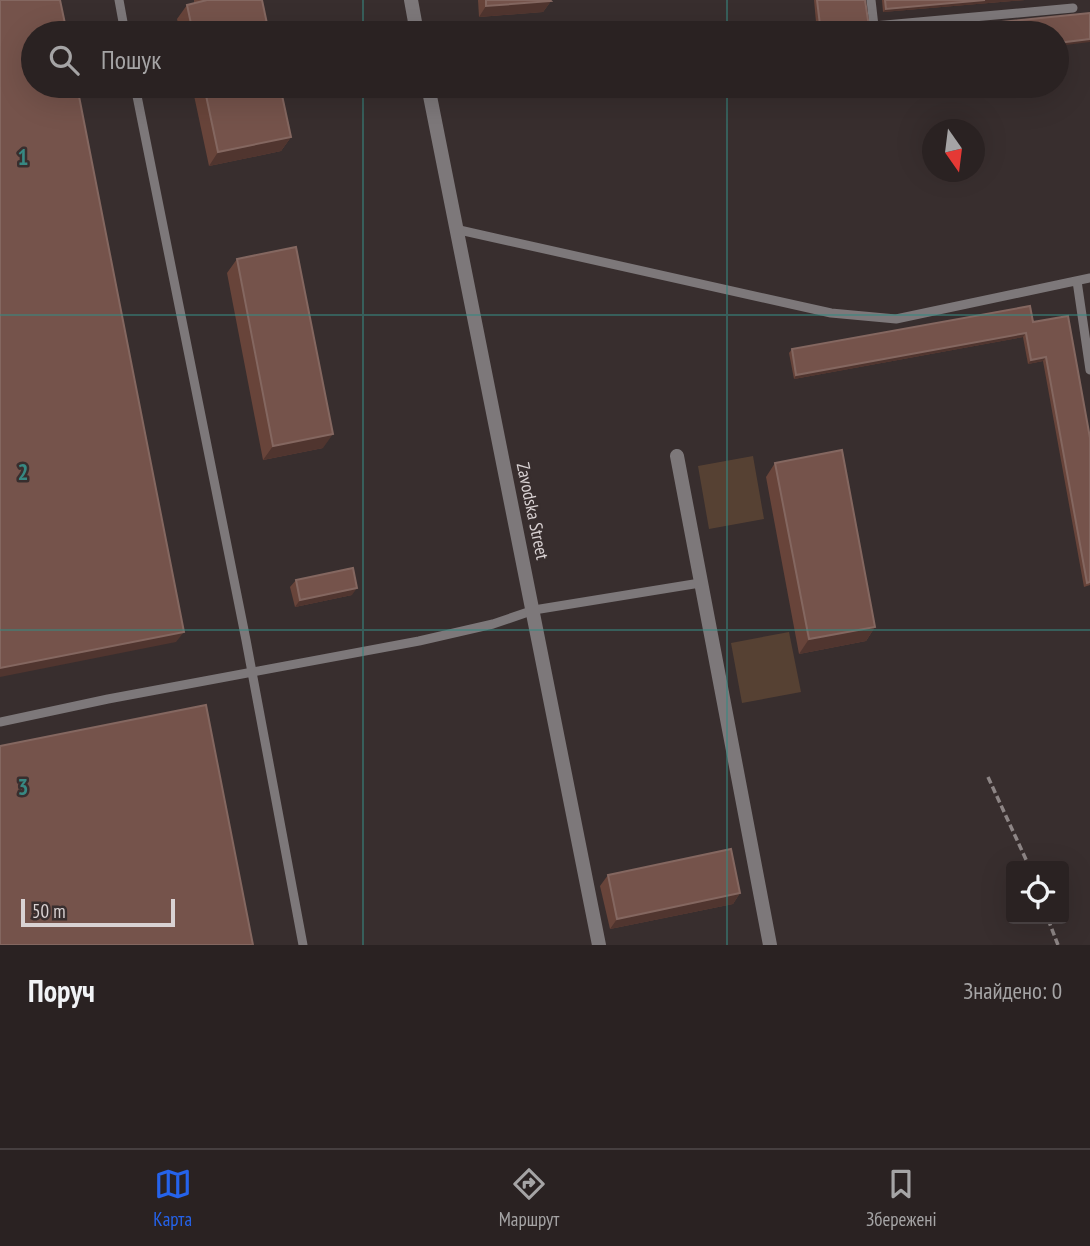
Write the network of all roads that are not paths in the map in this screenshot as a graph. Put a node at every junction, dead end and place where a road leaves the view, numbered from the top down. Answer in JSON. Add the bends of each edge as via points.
{"nodes":[{"id":1,"x":118,"y":0,"type":"edge"},
{"id":2,"x":411,"y":0,"type":"edge"},
{"id":3,"x":871,"y":0,"type":"edge"},
{"id":4,"x":1073,"y":9,"type":"dead end"},
{"id":5,"x":122,"y":21,"type":"edge"},
{"id":6,"x":415,"y":21,"type":"edge"},
{"id":7,"x":873,"y":21,"type":"edge"},
{"id":8,"x":933,"y":21,"type":"edge"},
{"id":9,"x":137,"y":98,"type":"edge"},
{"id":10,"x":430,"y":98,"type":"edge"},
{"id":11,"x":455,"y":229,"type":"junction"},
{"id":12,"x":1090,"y":278,"type":"edge"},
{"id":13,"x":1077,"y":281,"type":"junction"},
{"id":14,"x":1090,"y":370,"type":"edge"},
{"id":15,"x":677,"y":456,"type":"dead end"},
{"id":16,"x":700,"y":583,"type":"junction"},
{"id":17,"x":534,"y":610,"type":"junction"},
{"id":18,"x":252,"y":674,"type":"junction"},
{"id":19,"x":0,"y":722,"type":"edge"},
{"id":20,"x":303,"y":945,"type":"edge"},
{"id":21,"x":598,"y":945,"type":"edge"},
{"id":22,"x":770,"y":945,"type":"edge"}],
"edges":[{"from":1,"to":5,"type":"lane"},
{"from":2,"to":6,"type":"street"},
{"from":3,"to":7,"type":"lane"},
{"from":4,"to":8,"type":"lane"},
{"from":9,"to":18,"type":"lane"},
{"from":10,"to":11,"type":"street","name":"Zavodska Street"},
{"from":11,"to":13,"type":"lane","via":[[831,313],[896,319]]},
{"from":11,"to":17,"type":"street","name":"Zavodska Street"},
{"from":12,"to":13,"type":"lane"},
{"from":13,"to":14,"type":"lane"},
{"from":15,"to":16,"type":"street"},
{"from":16,"to":17,"type":"lane"},
{"from":16,"to":22,"type":"street"},
{"from":17,"to":18,"type":"lane","via":[[419,641]]},
{"from":17,"to":21,"type":"street","name":"Zavodska Street"},
{"from":18,"to":19,"type":"lane"},
{"from":18,"to":20,"type":"lane"}]}
